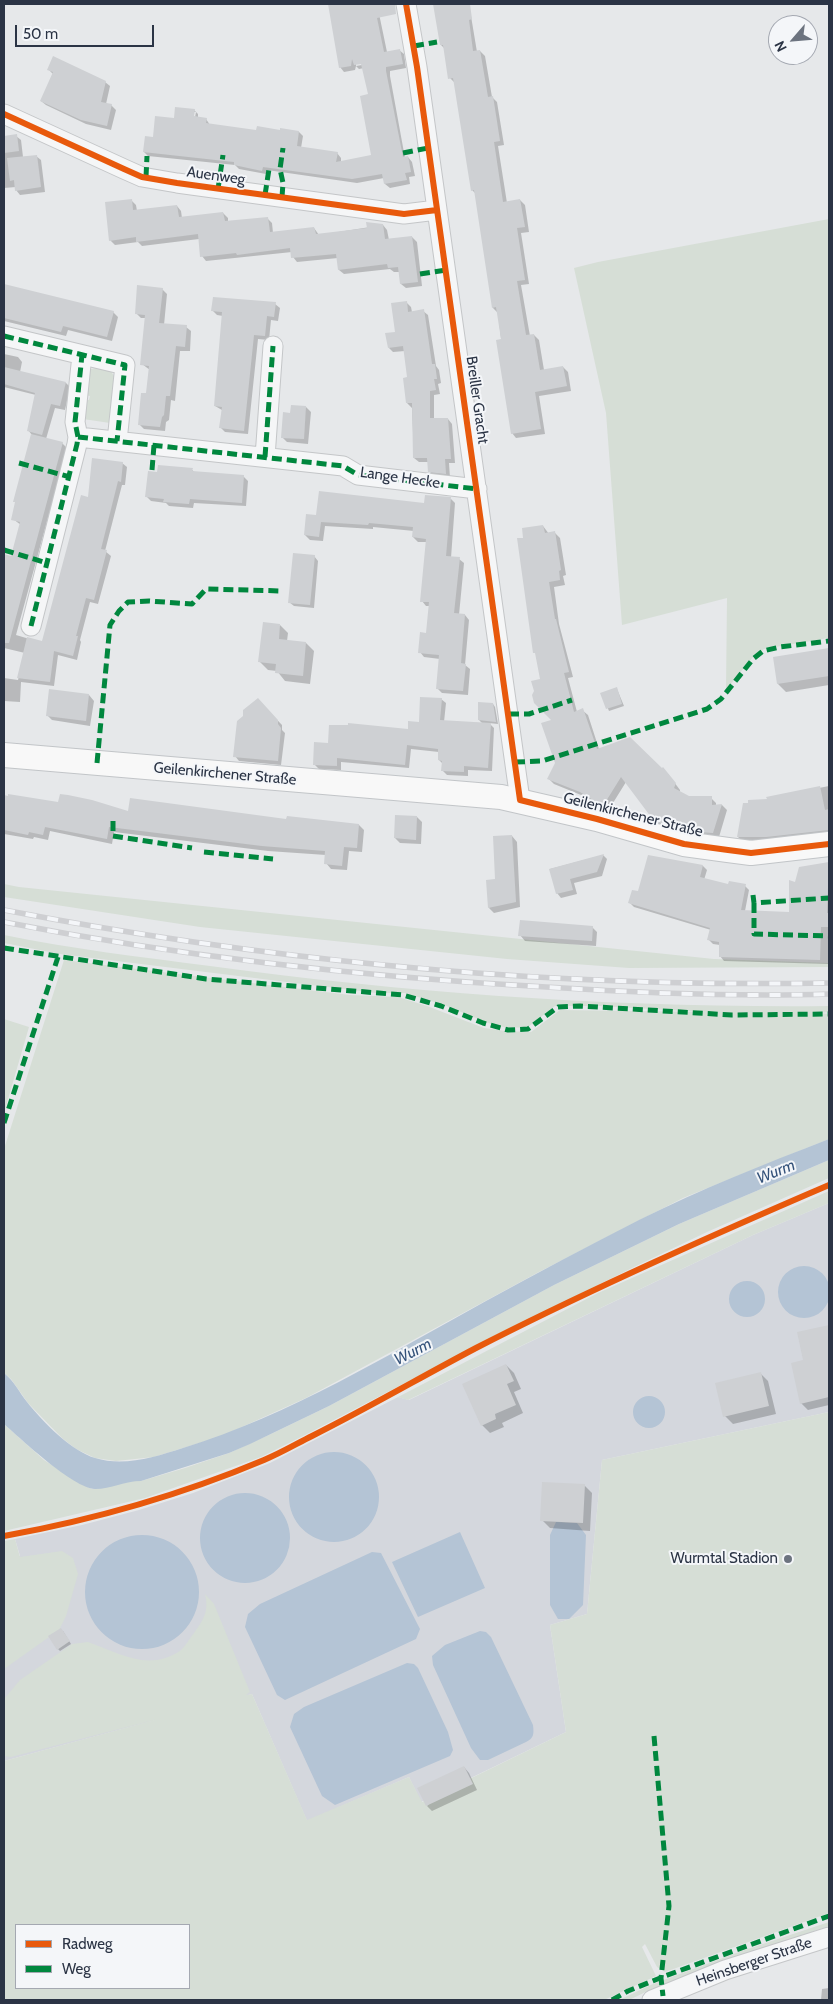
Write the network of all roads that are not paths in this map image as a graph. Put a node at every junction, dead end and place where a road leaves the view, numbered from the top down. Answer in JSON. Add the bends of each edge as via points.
{"nodes":[{"id":1,"x":406,"y":4,"type":"edge"},
{"id":2,"x":4,"y":114,"type":"edge"},
{"id":3,"x":437,"y":210,"type":"junction"},
{"id":4,"x":4,"y":336,"type":"edge"},
{"id":5,"x":273,"y":346,"type":"dead end"},
{"id":6,"x":82,"y":355,"type":"junction"},
{"id":7,"x":78,"y":437,"type":"junction"},
{"id":8,"x":117,"y":441,"type":"junction"},
{"id":9,"x":265,"y":457,"type":"junction"},
{"id":10,"x":477,"y":489,"type":"junction"},
{"id":11,"x":31,"y":626,"type":"dead end"},
{"id":12,"x":4,"y":755,"type":"edge"},
{"id":13,"x":520,"y":800,"type":"junction"},
{"id":14,"x":829,"y":844,"type":"edge"},
{"id":15,"x":829,"y":1937,"type":"edge"},
{"id":16,"x":652,"y":2000,"type":"edge"}],
"edges":[{"from":1,"to":3,"type":"street","name":"Breiller Gracht"},
{"from":2,"to":3,"type":"street","name":"Auenweg","via":[[142,176],[404,214]]},
{"from":3,"to":10,"type":"street","name":"Breiller Gracht"},
{"from":4,"to":6,"type":"street"},
{"from":5,"to":9,"type":"street"},
{"from":6,"to":7,"type":"street","via":[[75,422]]},
{"from":6,"to":8,"type":"street","via":[[125,365]]},
{"from":7,"to":8,"type":"street","name":"Lange Hecke"},
{"from":7,"to":11,"type":"street"},
{"from":8,"to":9,"type":"street","name":"Lange Hecke"},
{"from":9,"to":10,"type":"street","name":"Lange Hecke","via":[[343,466],[358,475]]},
{"from":10,"to":13,"type":"street","name":"Breiller Gracht"},
{"from":12,"to":13,"type":"main road","name":"Geilenkirchener Straße"},
{"from":13,"to":14,"type":"main road","name":"Geilenkirchener Straße","via":[[684,844],[751,852]]},
{"from":15,"to":16,"type":"street","name":"Heinsberger Straße","via":[[725,1970]]}]}
